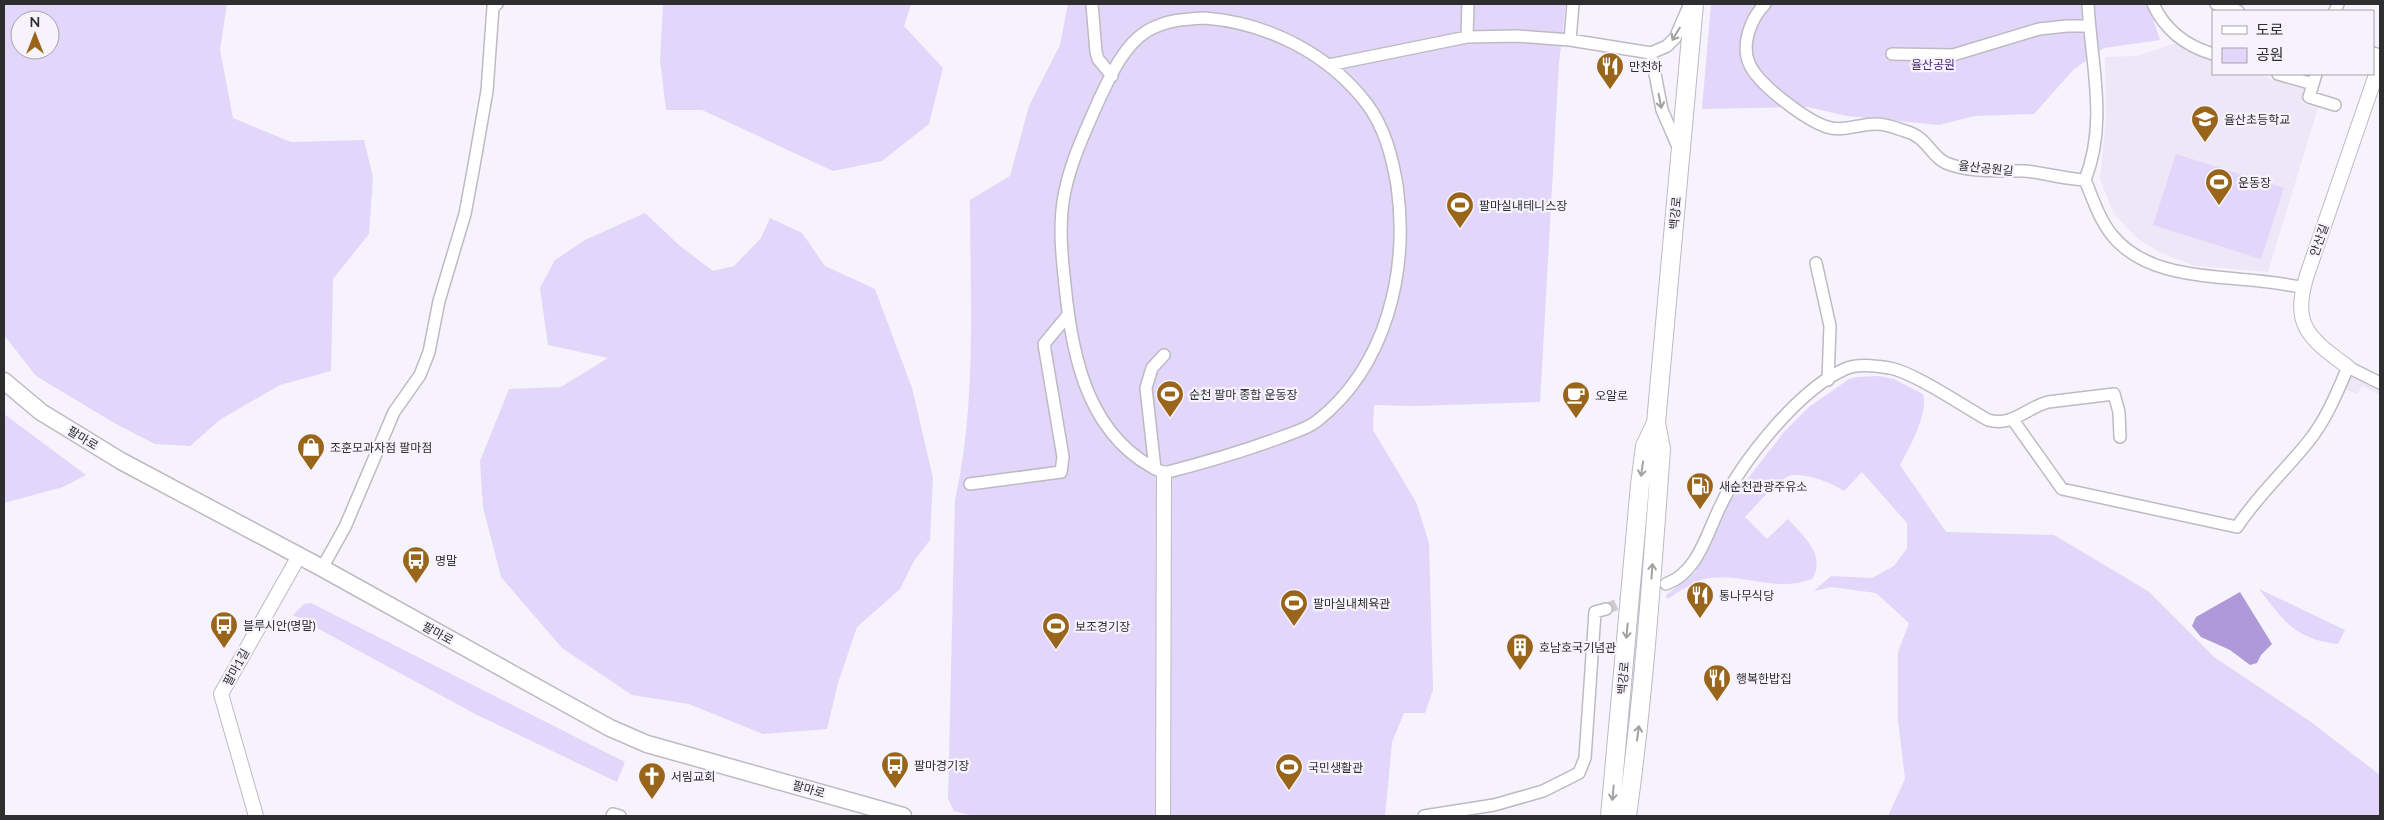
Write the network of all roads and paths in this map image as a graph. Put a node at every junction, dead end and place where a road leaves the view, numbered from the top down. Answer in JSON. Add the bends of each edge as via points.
{"nodes":[{"id":1,"x":1092,"y":4,"type":"edge"},
{"id":2,"x":1468,"y":4,"type":"edge"},
{"id":3,"x":1573,"y":4,"type":"edge"},
{"id":4,"x":1690,"y":4,"type":"edge"},
{"id":5,"x":1694,"y":4,"type":"edge"},
{"id":6,"x":1765,"y":4,"type":"edge"},
{"id":7,"x":2088,"y":4,"type":"edge"},
{"id":8,"x":2153,"y":4,"type":"edge"},
{"id":9,"x":2216,"y":4,"type":"edge"},
{"id":10,"x":494,"y":5,"type":"edge"},
{"id":11,"x":2235,"y":10,"type":"edge"},
{"id":12,"x":2089,"y":26,"type":"junction"},
{"id":13,"x":1467,"y":37,"type":"junction"},
{"id":14,"x":1570,"y":40,"type":"junction"},
{"id":15,"x":1651,"y":53,"type":"junction"},
{"id":16,"x":1892,"y":54,"type":"dead end"},
{"id":17,"x":2212,"y":54,"type":"edge"},
{"id":18,"x":2380,"y":64,"type":"edge"},
{"id":19,"x":1328,"y":65,"type":"junction"},
{"id":20,"x":2285,"y":75,"type":"edge"},
{"id":21,"x":1112,"y":76,"type":"junction"},
{"id":22,"x":2314,"y":79,"type":"edge"},
{"id":23,"x":2334,"y":105,"type":"dead end"},
{"id":24,"x":1680,"y":152,"type":"junction"},
{"id":25,"x":2085,"y":180,"type":"junction"},
{"id":26,"x":1816,"y":263,"type":"dead end"},
{"id":27,"x":2303,"y":288,"type":"junction"},
{"id":28,"x":1068,"y":315,"type":"junction"},
{"id":29,"x":1164,"y":355,"type":"dead end"},
{"id":30,"x":2348,"y":367,"type":"junction"},
{"id":31,"x":1828,"y":380,"type":"junction"},
{"id":32,"x":4,"y":381,"type":"edge"},
{"id":33,"x":2380,"y":383,"type":"edge"},
{"id":34,"x":2013,"y":420,"type":"junction"},
{"id":35,"x":1656,"y":423,"type":"junction"},
{"id":36,"x":2120,"y":437,"type":"dead end"},
{"id":37,"x":1159,"y":471,"type":"junction"},
{"id":38,"x":970,"y":484,"type":"dead end"},
{"id":39,"x":299,"y":556,"type":"junction"},
{"id":40,"x":322,"y":568,"type":"junction"},
{"id":41,"x":1666,"y":584,"type":"tunnel mouth"},
{"id":42,"x":1606,"y":609,"type":"tunnel mouth"},
{"id":43,"x":1164,"y":783,"type":"junction"},
{"id":44,"x":256,"y":816,"type":"edge"},
{"id":45,"x":612,"y":816,"type":"edge"},
{"id":46,"x":620,"y":816,"type":"edge"},
{"id":47,"x":903,"y":816,"type":"edge"},
{"id":48,"x":1154,"y":816,"type":"edge"},
{"id":49,"x":1163,"y":816,"type":"edge"},
{"id":50,"x":1174,"y":816,"type":"edge"},
{"id":51,"x":1424,"y":816,"type":"edge"},
{"id":52,"x":1610,"y":816,"type":"edge"},
{"id":53,"x":1627,"y":816,"type":"edge"}],
"edges":[{"from":1,"to":21,"type":"street","via":[[1096,52]]},
{"from":2,"to":13,"type":"street"},
{"from":3,"to":14,"type":"street"},
{"from":4,"to":15,"type":"street","one_way":true,"via":[[1675,38],[1667,46]]},
{"from":5,"to":24,"type":"main road","name":"백강로"},
{"from":6,"to":25,"type":"street","name":"율산공원길","via":[[1751,23],[1748,61],[1760,79],[1790,106],[1813,120],[1827,127],[1875,124],[1910,132],[1920,137],[1938,158],[1967,168],[2025,171]]},
{"from":7,"to":12,"type":"street"},
{"from":8,"to":17,"type":"street","via":[[2178,37]]},
{"from":9,"to":11,"type":"street"},
{"from":10,"to":40,"type":"street","via":[[488,83],[473,171],[465,214],[439,301],[430,352],[420,375],[394,412],[345,527]]},
{"from":12,"to":16,"type":"street","via":[[2039,29],[1953,55]]},
{"from":12,"to":25,"type":"street","via":[[2098,112],[2095,151]]},
{"from":13,"to":14,"type":"street"},
{"from":13,"to":19,"type":"street"},
{"from":14,"to":15,"type":"street"},
{"from":15,"to":24,"type":"street","one_way":true,"via":[[1662,110]]},
{"from":18,"to":27,"type":"street","name":"안산길"},
{"from":19,"to":21,"type":"street","via":[[1288,40],[1248,25],[1221,20],[1175,20],[1136,39]]},
{"from":19,"to":37,"type":"street","via":[[1371,110],[1386,140],[1394,168],[1401,232],[1399,265],[1394,294],[1377,341],[1358,378],[1316,422],[1237,454]]},
{"from":20,"to":22,"type":"street"},
{"from":21,"to":28,"type":"street","via":[[1074,159],[1063,202],[1062,236]]},
{"from":22,"to":23,"type":"street","via":[[2309,97]]},
{"from":24,"to":35,"type":"main road","name":"백강로"},
{"from":25,"to":27,"type":"street","via":[[2112,236],[2154,265],[2170,271],[2274,281]]},
{"from":26,"to":31,"type":"street","via":[[1830,326]]},
{"from":27,"to":30,"type":"street","name":"안산길","via":[[2300,303],[2304,326],[2311,337]]},
{"from":28,"to":37,"type":"street","via":[[1080,373],[1098,412],[1126,450]]},
{"from":28,"to":38,"type":"street","via":[[1044,344],[1063,457],[1061,472]]},
{"from":29,"to":37,"type":"street","via":[[1152,368],[1146,388]]},
{"from":30,"to":33,"type":"street","name":"안산길"},
{"from":30,"to":34,"type":"street","via":[[2335,399],[2309,441],[2265,489],[2237,528],[2062,489]]},
{"from":31,"to":34,"type":"street","via":[[1846,369],[1859,366],[1892,369],[1988,420]]},
{"from":31,"to":41,"type":"street","via":[[1808,394],[1769,434],[1724,499],[1691,568]]},
{"from":32,"to":39,"type":"main road","name":"팔마로","via":[[71,432]]},
{"from":34,"to":36,"type":"street","via":[[2040,404],[2114,394]]},
{"from":35,"to":52,"type":"main road","name":"백강로","one_way":true,"via":[[1645,446],[1640,485]]},
{"from":53,"to":35,"type":"main road","name":"백강로","one_way":true,"via":[[1640,725],[1649,613],[1661,449]]},
{"from":37,"to":43,"type":"street"},
{"from":39,"to":40,"type":"main road","name":"팔마로"},
{"from":39,"to":44,"type":"street","name":"팔마1길","via":[[221,694]]},
{"from":40,"to":47,"type":"main road","name":"팔마로","via":[[632,738]]},
{"from":42,"to":51,"type":"street","via":[[1595,612],[1582,770],[1568,780],[1520,798]]},
{"from":43,"to":48,"type":"street"},
{"from":43,"to":49,"type":"street"},
{"from":43,"to":50,"type":"street"},
{"from":45,"to":46,"type":"street"}]}
